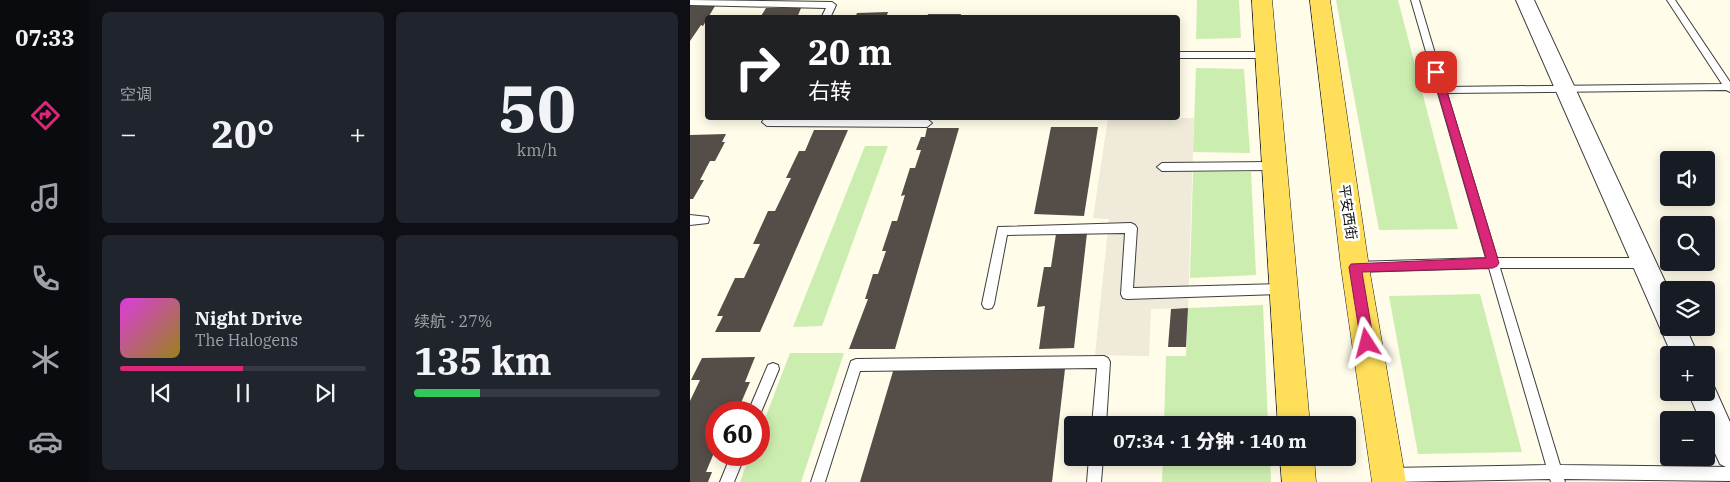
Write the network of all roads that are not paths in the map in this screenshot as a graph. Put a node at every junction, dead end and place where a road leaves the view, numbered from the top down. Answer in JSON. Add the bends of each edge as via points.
{"nodes":[{"id":1,"x":1262,"y":0,"type":"edge"},
{"id":2,"x":1320,"y":0,"type":"edge"},
{"id":3,"x":1415,"y":0,"type":"edge"},
{"id":4,"x":1525,"y":0,"type":"edge"},
{"id":5,"x":1671,"y":0,"type":"edge"},
{"id":6,"x":690,"y":2,"type":"edge"},
{"id":7,"x":827,"y":15,"type":"edge"},
{"id":8,"x":1180,"y":55,"type":"edge"},
{"id":9,"x":1265,"y":55,"type":"junction"},
{"id":10,"x":1729,"y":88,"type":"edge"},
{"id":11,"x":1565,"y":89,"type":"junction"},
{"id":12,"x":1442,"y":90,"type":"junction"},
{"id":13,"x":768,"y":120,"type":"edge"},
{"id":14,"x":927,"y":123,"type":"dead end"},
{"id":15,"x":1273,"y":166,"type":"junction"},
{"id":16,"x":1162,"y":167,"type":"dead end"},
{"id":17,"x":690,"y":220,"type":"edge"},
{"id":18,"x":704,"y":220,"type":"dead end"},
{"id":19,"x":1644,"y":262,"type":"junction"},
{"id":20,"x":1493,"y":263,"type":"junction"},
{"id":21,"x":1355,"y":267,"type":"junction"},
{"id":22,"x":1282,"y":289,"type":"junction"},
{"id":23,"x":1660,"y":298,"type":"edge"},
{"id":24,"x":988,"y":304,"type":"dead end"},
{"id":25,"x":773,"y":369,"type":"dead end"},
{"id":26,"x":760,"y":401,"type":"edge"},
{"id":27,"x":1706,"y":401,"type":"edge"},
{"id":28,"x":1100,"y":416,"type":"edge"},
{"id":29,"x":1293,"y":416,"type":"edge"},
{"id":30,"x":1730,"y":454,"type":"edge"},
{"id":31,"x":734,"y":466,"type":"edge"},
{"id":32,"x":1095,"y":466,"type":"edge"},
{"id":33,"x":1298,"y":466,"type":"edge"},
{"id":34,"x":1730,"y":474,"type":"edge"},
{"id":35,"x":1557,"y":477,"type":"edge"},
{"id":36,"x":1389,"y":479,"type":"edge"},
{"id":37,"x":727,"y":482,"type":"edge"},
{"id":38,"x":818,"y":482,"type":"edge"},
{"id":39,"x":1094,"y":482,"type":"edge"},
{"id":40,"x":1299,"y":482,"type":"edge"}],
"edges":[{"from":1,"to":9,"type":"main road"},
{"from":2,"to":21,"type":"main road","name":"平安西街"},
{"from":3,"to":12,"type":"lane"},
{"from":4,"to":11,"type":"street"},
{"from":5,"to":10,"type":"lane"},
{"from":6,"to":7,"type":"lane","via":[[832,5]]},
{"from":8,"to":9,"type":"lane"},
{"from":9,"to":15,"type":"main road"},
{"from":10,"to":11,"type":"lane"},
{"from":11,"to":12,"type":"lane"},
{"from":11,"to":19,"type":"street"},
{"from":12,"to":20,"type":"lane"},
{"from":13,"to":14,"type":"lane"},
{"from":15,"to":16,"type":"lane"},
{"from":15,"to":22,"type":"main road"},
{"from":17,"to":18,"type":"lane"},
{"from":19,"to":20,"type":"lane"},
{"from":19,"to":23,"type":"street"},
{"from":20,"to":21,"type":"lane"},
{"from":20,"to":35,"type":"lane"},
{"from":21,"to":36,"type":"main road","name":"平安西街"},
{"from":22,"to":24,"type":"lane","via":[[1127,294],[1131,228],[1002,230]]},
{"from":22,"to":29,"type":"main road"},
{"from":25,"to":26,"type":"lane"},
{"from":27,"to":30,"type":"street"},
{"from":28,"to":38,"type":"lane","via":[[1104,362],[856,365]]},
{"from":31,"to":37,"type":"lane"},
{"from":32,"to":39,"type":"lane"},
{"from":33,"to":40,"type":"main road"},
{"from":34,"to":35,"type":"lane"},
{"from":35,"to":36,"type":"lane"}]}
